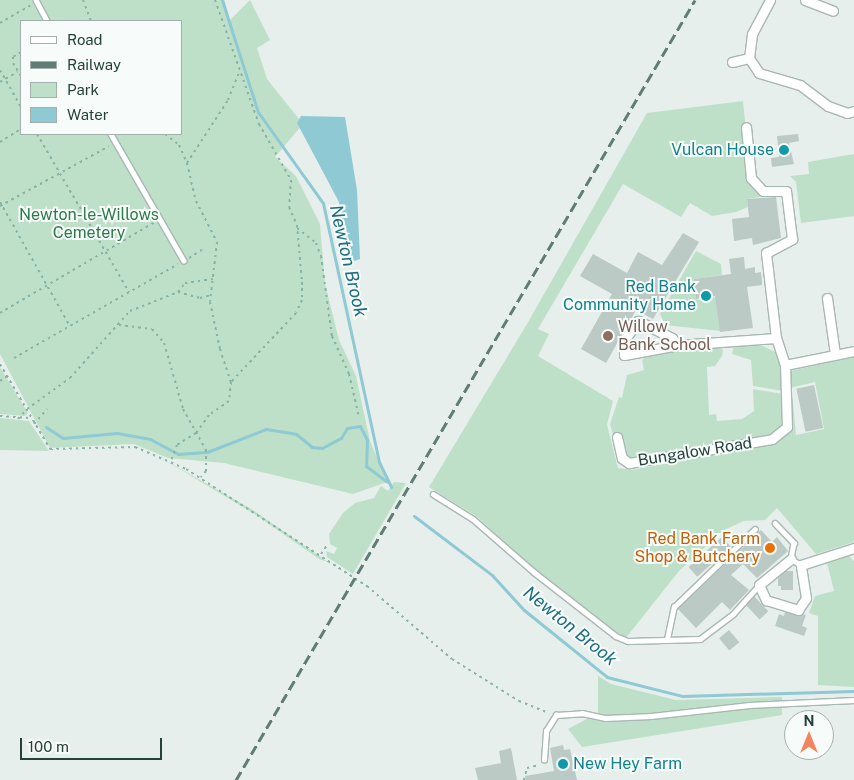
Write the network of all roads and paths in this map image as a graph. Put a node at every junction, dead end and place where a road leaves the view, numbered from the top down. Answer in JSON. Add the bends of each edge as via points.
{"nodes":[{"id":1,"x":83,"y":0,"type":"edge"},
{"id":2,"x":215,"y":0,"type":"edge"},
{"id":3,"x":770,"y":0,"type":"edge"},
{"id":4,"x":805,"y":0,"type":"edge"},
{"id":5,"x":36,"y":1,"type":"edge"},
{"id":6,"x":833,"y":11,"type":"dead end"},
{"id":7,"x":46,"y":20,"type":"edge"},
{"id":8,"x":91,"y":20,"type":"edge"},
{"id":9,"x":0,"y":22,"type":"edge"},
{"id":10,"x":20,"y":53,"type":"edge"},
{"id":11,"x":749,"y":58,"type":"junction"},
{"id":12,"x":732,"y":62,"type":"dead end"},
{"id":13,"x":0,"y":70,"type":"edge"},
{"id":14,"x":240,"y":70,"type":"junction"},
{"id":15,"x":18,"y":72,"type":"junction"},
{"id":16,"x":20,"y":75,"type":"edge"},
{"id":17,"x":5,"y":80,"type":"junction"},
{"id":18,"x":0,"y":82,"type":"edge"},
{"id":19,"x":20,"y":105,"type":"edge"},
{"id":20,"x":854,"y":111,"type":"edge"},
{"id":21,"x":746,"y":127,"type":"dead end"},
{"id":22,"x":20,"y":130,"type":"edge"},
{"id":23,"x":38,"y":135,"type":"edge"},
{"id":24,"x":112,"y":135,"type":"edge"},
{"id":25,"x":166,"y":135,"type":"edge"},
{"id":26,"x":0,"y":142,"type":"edge"},
{"id":27,"x":116,"y":142,"type":"junction"},
{"id":28,"x":188,"y":164,"type":"junction"},
{"id":29,"x":60,"y":173,"type":"junction"},
{"id":30,"x":0,"y":202,"type":"edge"},
{"id":31,"x":1,"y":206,"type":"edge"},
{"id":32,"x":160,"y":219,"type":"junction"},
{"id":33,"x":297,"y":228,"type":"junction"},
{"id":34,"x":203,"y":249,"type":"dead end"},
{"id":35,"x":106,"y":252,"type":"junction"},
{"id":36,"x":184,"y":261,"type":"junction"},
{"id":37,"x":213,"y":279,"type":"junction"},
{"id":38,"x":48,"y":286,"type":"junction"},
{"id":39,"x":129,"y":292,"type":"junction"},
{"id":40,"x":178,"y":292,"type":"junction"},
{"id":41,"x":211,"y":295,"type":"junction"},
{"id":42,"x":827,"y":298,"type":"dead end"},
{"id":43,"x":0,"y":313,"type":"edge"},
{"id":44,"x":119,"y":325,"type":"junction"},
{"id":45,"x":70,"y":326,"type":"junction"},
{"id":46,"x":776,"y":338,"type":"junction"},
{"id":47,"x":678,"y":345,"type":"junction"},
{"id":48,"x":854,"y":351,"type":"edge"},
{"id":49,"x":835,"y":354,"type":"junction"},
{"id":50,"x":14,"y":358,"type":"dead end"},
{"id":51,"x":0,"y":364,"type":"edge"},
{"id":52,"x":785,"y":365,"type":"junction"},
{"id":53,"x":7,"y":376,"type":"junction"},
{"id":54,"x":0,"y":382,"type":"edge"},
{"id":55,"x":231,"y":382,"type":"junction"},
{"id":56,"x":27,"y":409,"type":"junction"},
{"id":57,"x":47,"y":409,"type":"dead end"},
{"id":58,"x":0,"y":416,"type":"edge"},
{"id":59,"x":359,"y":417,"type":"dead end"},
{"id":60,"x":18,"y":418,"type":"junction"},
{"id":61,"x":31,"y":418,"type":"junction"},
{"id":62,"x":34,"y":424,"type":"junction"},
{"id":63,"x":196,"y":433,"type":"junction"},
{"id":64,"x":617,"y":437,"type":"dead end"},
{"id":65,"x":171,"y":462,"type":"junction"},
{"id":66,"x":201,"y":477,"type":"junction"},
{"id":67,"x":433,"y":494,"type":"dead end"},
{"id":68,"x":775,"y":523,"type":"dead end"},
{"id":69,"x":755,"y":529,"type":"dead end"},
{"id":70,"x":328,"y":544,"type":"dead end"},
{"id":71,"x":854,"y":548,"type":"edge"},
{"id":72,"x":321,"y":554,"type":"junction"},
{"id":73,"x":791,"y":559,"type":"junction"},
{"id":74,"x":801,"y":565,"type":"junction"},
{"id":75,"x":759,"y":585,"type":"junction"},
{"id":76,"x":667,"y":639,"type":"junction"},
{"id":77,"x":854,"y":700,"type":"edge"},
{"id":78,"x":556,"y":715,"type":"junction"},
{"id":79,"x":544,"y":760,"type":"joint"},
{"id":80,"x":524,"y":780,"type":"edge"}],
"edges":[{"from":1,"to":8,"type":"path"},
{"from":2,"to":14,"type":"path"},
{"from":3,"to":11,"type":"street","via":[[752,34]]},
{"from":4,"to":6,"type":"street"},
{"from":5,"to":7,"type":"lane"},
{"from":5,"to":9,"type":"path"},
{"from":10,"to":15,"type":"path","via":[[13,57]]},
{"from":11,"to":12,"type":"street"},
{"from":11,"to":20,"type":"street","via":[[759,73],[800,85],[828,106],[847,113]]},
{"from":13,"to":17,"type":"path"},
{"from":14,"to":28,"type":"path","via":[[228,100]]},
{"from":14,"to":33,"type":"path","via":[[259,124],[290,180],[289,207]]},
{"from":15,"to":16,"type":"path"},
{"from":15,"to":17,"type":"path"},
{"from":17,"to":18,"type":"path"},
{"from":17,"to":19,"type":"path"},
{"from":21,"to":46,"type":"street","via":[[751,178],[763,191],[786,191],[792,240],[766,254]]},
{"from":22,"to":26,"type":"path"},
{"from":23,"to":29,"type":"path"},
{"from":24,"to":27,"type":"lane"},
{"from":25,"to":28,"type":"path","via":[[179,144]]},
{"from":27,"to":29,"type":"path"},
{"from":27,"to":32,"type":"lane"},
{"from":28,"to":37,"type":"path","via":[[196,201],[217,242]]},
{"from":29,"to":31,"type":"path"},
{"from":29,"to":35,"type":"path"},
{"from":30,"to":31,"type":"path"},
{"from":31,"to":38,"type":"path"},
{"from":32,"to":35,"type":"path"},
{"from":32,"to":36,"type":"lane"},
{"from":33,"to":55,"type":"path","via":[[301,303],[268,346]]},
{"from":33,"to":59,"type":"path","via":[[316,243],[321,256],[332,336],[349,374]]},
{"from":34,"to":36,"type":"path"},
{"from":35,"to":38,"type":"path"},
{"from":35,"to":39,"type":"path"},
{"from":36,"to":39,"type":"path"},
{"from":37,"to":40,"type":"path","via":[[185,283]]},
{"from":37,"to":41,"type":"path"},
{"from":38,"to":43,"type":"path"},
{"from":38,"to":45,"type":"path"},
{"from":39,"to":45,"type":"path"},
{"from":40,"to":41,"type":"path","via":[[200,298]]},
{"from":40,"to":44,"type":"path","via":[[130,311]]},
{"from":41,"to":55,"type":"path","via":[[220,349]]},
{"from":42,"to":49,"type":"street"},
{"from":44,"to":56,"type":"path","via":[[92,350],[70,378]]},
{"from":44,"to":63,"type":"path","via":[[144,327],[160,336],[183,409]]},
{"from":45,"to":50,"type":"path"},
{"from":46,"to":47,"type":"street"},
{"from":46,"to":52,"type":"street"},
{"from":47,"to":47,"type":"street","via":[[669,347],[624,355],[624,340],[638,321],[672,338]]},
{"from":48,"to":49,"type":"street"},
{"from":49,"to":52,"type":"street"},
{"from":51,"to":53,"type":"path"},
{"from":52,"to":64,"type":"street","name":"Bungalow Road","via":[[787,427],[772,439],[629,463],[622,458]]},
{"from":53,"to":54,"type":"path"},
{"from":53,"to":56,"type":"path"},
{"from":55,"to":63,"type":"path","via":[[229,400],[209,415]]},
{"from":56,"to":60,"type":"path"},
{"from":56,"to":61,"type":"path"},
{"from":57,"to":62,"type":"path"},
{"from":58,"to":60,"type":"path"},
{"from":60,"to":61,"type":"path"},
{"from":61,"to":62,"type":"path"},
{"from":62,"to":65,"type":"path","via":[[50,449],[135,447]]},
{"from":63,"to":65,"type":"path","via":[[177,445]]},
{"from":63,"to":66,"type":"path","via":[[207,458]]},
{"from":65,"to":66,"type":"path"},
{"from":66,"to":72,"type":"path"},
{"from":67,"to":76,"type":"lane","via":[[473,519],[616,636],[632,642]]},
{"from":68,"to":73,"type":"lane","via":[[794,543]]},
{"from":69,"to":76,"type":"lane","via":[[674,607]]},
{"from":70,"to":72,"type":"path"},
{"from":71,"to":74,"type":"street"},
{"from":72,"to":78,"type":"path","via":[[381,596],[452,659],[519,701]]},
{"from":73,"to":74,"type":"lane"},
{"from":73,"to":75,"type":"street"},
{"from":74,"to":75,"type":"street","via":[[806,598],[798,610],[766,600]]},
{"from":75,"to":76,"type":"lane","via":[[733,614],[700,639]]},
{"from":77,"to":78,"type":"lane","via":[[749,705],[651,716]]},
{"from":78,"to":79,"type":"lane","via":[[546,731]]},
{"from":79,"to":80,"type":"path","via":[[544,764],[527,768]]}]}
